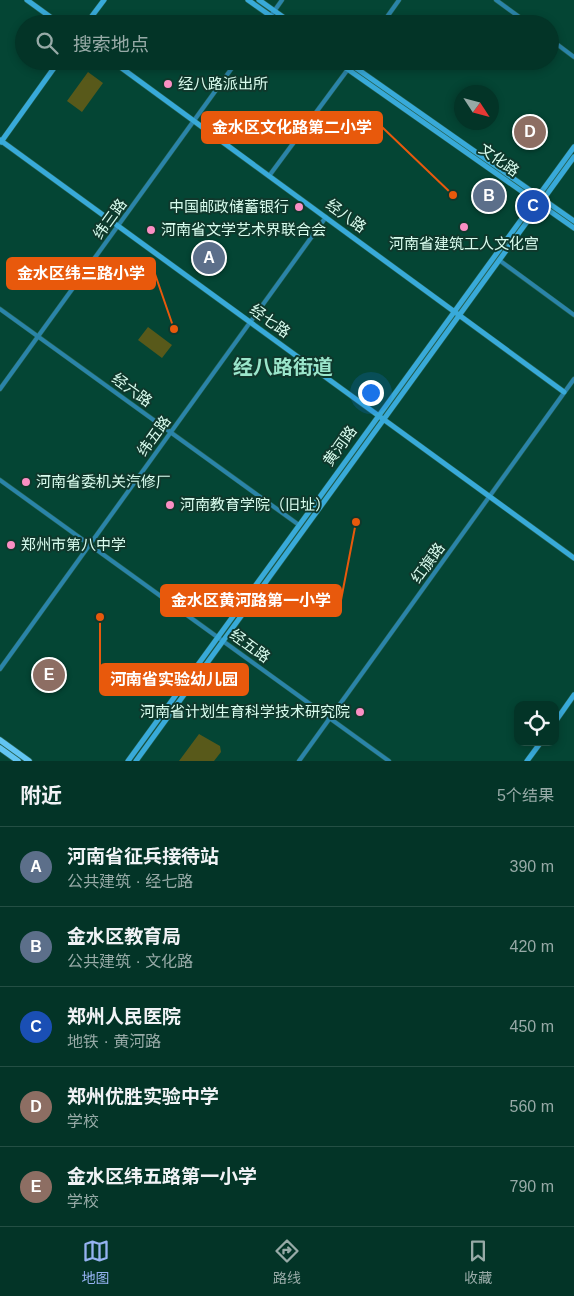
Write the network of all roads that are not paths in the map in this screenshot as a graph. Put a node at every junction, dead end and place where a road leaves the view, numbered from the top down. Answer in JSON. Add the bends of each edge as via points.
{"nodes":[{"id":1,"x":28,"y":0,"type":"edge"},
{"id":2,"x":104,"y":0,"type":"edge"},
{"id":3,"x":248,"y":0,"type":"edge"},
{"id":4,"x":259,"y":0,"type":"edge"},
{"id":5,"x":282,"y":0,"type":"edge"},
{"id":6,"x":399,"y":0,"type":"edge"},
{"id":7,"x":496,"y":0,"type":"edge"},
{"id":8,"x":272,"y":13,"type":"junction"},
{"id":9,"x":48,"y":15,"type":"edge"},
{"id":10,"x":93,"y":15,"type":"edge"},
{"id":11,"x":276,"y":15,"type":"edge"},
{"id":12,"x":388,"y":15,"type":"edge"},
{"id":13,"x":517,"y":15,"type":"edge"},
{"id":14,"x":559,"y":46,"type":"edge"},
{"id":15,"x":574,"y":57,"type":"edge"},
{"id":16,"x":52,"y":70,"type":"edge"},
{"id":17,"x":124,"y":70,"type":"edge"},
{"id":18,"x":231,"y":70,"type":"edge"},
{"id":19,"x":347,"y":70,"type":"edge"},
{"id":20,"x":358,"y":70,"type":"edge"},
{"id":21,"x":194,"y":121,"type":"junction"},
{"id":22,"x":0,"y":141,"type":"edge"},
{"id":23,"x":574,"y":147,"type":"edge"},
{"id":24,"x":574,"y":157,"type":"edge"},
{"id":25,"x":270,"y":176,"type":"junction"},
{"id":26,"x":539,"y":200,"type":"junction"},
{"id":27,"x":326,"y":218,"type":"junction"},
{"id":28,"x":574,"y":221,"type":"edge"},
{"id":29,"x":119,"y":226,"type":"junction"},
{"id":30,"x":574,"y":228,"type":"edge"},
{"id":31,"x":499,"y":260,"type":"junction"},
{"id":32,"x":0,"y":309,"type":"edge"},
{"id":33,"x":456,"y":313,"type":"junction"},
{"id":34,"x":574,"y":315,"type":"edge"},
{"id":35,"x":250,"y":322,"type":"junction"},
{"id":36,"x":38,"y":337,"type":"junction"},
{"id":37,"x":574,"y":379,"type":"edge"},
{"id":38,"x":0,"y":389,"type":"edge"},
{"id":39,"x":564,"y":392,"type":"junction"},
{"id":40,"x":381,"y":417,"type":"junction"},
{"id":41,"x":170,"y":432,"type":"junction"},
{"id":42,"x":0,"y":480,"type":"edge"},
{"id":43,"x":490,"y":496,"type":"junction"},
{"id":44,"x":299,"y":525,"type":"junction"},
{"id":45,"x":90,"y":544,"type":"junction"},
{"id":46,"x":574,"y":558,"type":"edge"},
{"id":47,"x":220,"y":639,"type":"junction"},
{"id":48,"x":0,"y":669,"type":"edge"},
{"id":49,"x":574,"y":695,"type":"edge"},
{"id":50,"x":559,"y":716,"type":"edge"},
{"id":51,"x":330,"y":718,"type":"junction"},
{"id":52,"x":0,"y":740,"type":"edge"},
{"id":53,"x":537,"y":746,"type":"edge"},
{"id":54,"x":0,"y":748,"type":"edge"},
{"id":55,"x":18,"y":761,"type":"edge"},
{"id":56,"x":29,"y":761,"type":"edge"},
{"id":57,"x":128,"y":761,"type":"edge"},
{"id":58,"x":136,"y":761,"type":"edge"},
{"id":59,"x":299,"y":761,"type":"edge"},
{"id":60,"x":389,"y":761,"type":"edge"},
{"id":61,"x":527,"y":761,"type":"edge"}],
"edges":[{"from":1,"to":9,"type":"main road"},
{"from":2,"to":10,"type":"main road"},
{"from":3,"to":8,"type":"main road"},
{"from":4,"to":8,"type":"main road"},
{"from":5,"to":8,"type":"street"},
{"from":6,"to":12,"type":"street"},
{"from":7,"to":13,"type":"street"},
{"from":8,"to":11,"type":"main road"},
{"from":14,"to":15,"type":"street"},
{"from":16,"to":22,"type":"main road"},
{"from":17,"to":21,"type":"main road","name":"经八路"},
{"from":18,"to":21,"type":"street","name":"纬三路"},
{"from":19,"to":25,"type":"street"},
{"from":20,"to":26,"type":"main road","name":"文化路"},
{"from":21,"to":25,"type":"main road","name":"经八路"},
{"from":21,"to":29,"type":"street","name":"纬三路"},
{"from":22,"to":29,"type":"main road","name":"经七路"},
{"from":23,"to":26,"type":"main road","name":"黄河路"},
{"from":24,"to":26,"type":"main road","name":"黄河路"},
{"from":25,"to":27,"type":"main road","name":"经八路"},
{"from":26,"to":28,"type":"main road","name":"文化路"},
{"from":26,"to":30,"type":"main road","name":"文化路"},
{"from":26,"to":31,"type":"main road","name":"黄河路"},
{"from":26,"to":33,"type":"main road","name":"黄河路"},
{"from":27,"to":33,"type":"main road","name":"经八路"},
{"from":27,"to":35,"type":"street","name":"纬五路"},
{"from":29,"to":35,"type":"main road","name":"经七路"},
{"from":29,"to":36,"type":"street","name":"纬三路"},
{"from":31,"to":33,"type":"main road","name":"黄河路"},
{"from":31,"to":34,"type":"street"},
{"from":32,"to":36,"type":"street","name":"经六路"},
{"from":33,"to":39,"type":"main road","name":"经八路"},
{"from":33,"to":40,"type":"main road","name":"黄河路"},
{"from":35,"to":40,"type":"main road","name":"经七路"},
{"from":35,"to":41,"type":"street","name":"纬五路"},
{"from":36,"to":38,"type":"street","name":"纬三路"},
{"from":36,"to":41,"type":"street","name":"经六路"},
{"from":37,"to":39,"type":"street","name":"红旗路"},
{"from":39,"to":43,"type":"street","name":"红旗路"},
{"from":40,"to":43,"type":"main road","name":"经七路"},
{"from":40,"to":44,"type":"main road","name":"黄河路"},
{"from":40,"to":47,"type":"main road","name":"黄河路"},
{"from":41,"to":44,"type":"street","name":"经六路"},
{"from":41,"to":45,"type":"street","name":"纬五路"},
{"from":42,"to":45,"type":"street","name":"经五路"},
{"from":43,"to":46,"type":"main road","name":"经七路"},
{"from":43,"to":51,"type":"street","name":"红旗路"},
{"from":44,"to":47,"type":"main road","name":"黄河路"},
{"from":45,"to":47,"type":"street","name":"经五路"},
{"from":45,"to":48,"type":"street","name":"纬五路"},
{"from":47,"to":51,"type":"street","name":"经五路"},
{"from":47,"to":57,"type":"main road","name":"黄河路"},
{"from":47,"to":58,"type":"main road","name":"黄河路"},
{"from":49,"to":50,"type":"main road"},
{"from":51,"to":59,"type":"street","name":"红旗路"},
{"from":51,"to":60,"type":"street","name":"经五路"},
{"from":52,"to":56,"type":"main road"},
{"from":53,"to":61,"type":"main road"},
{"from":54,"to":55,"type":"main road"}]}
